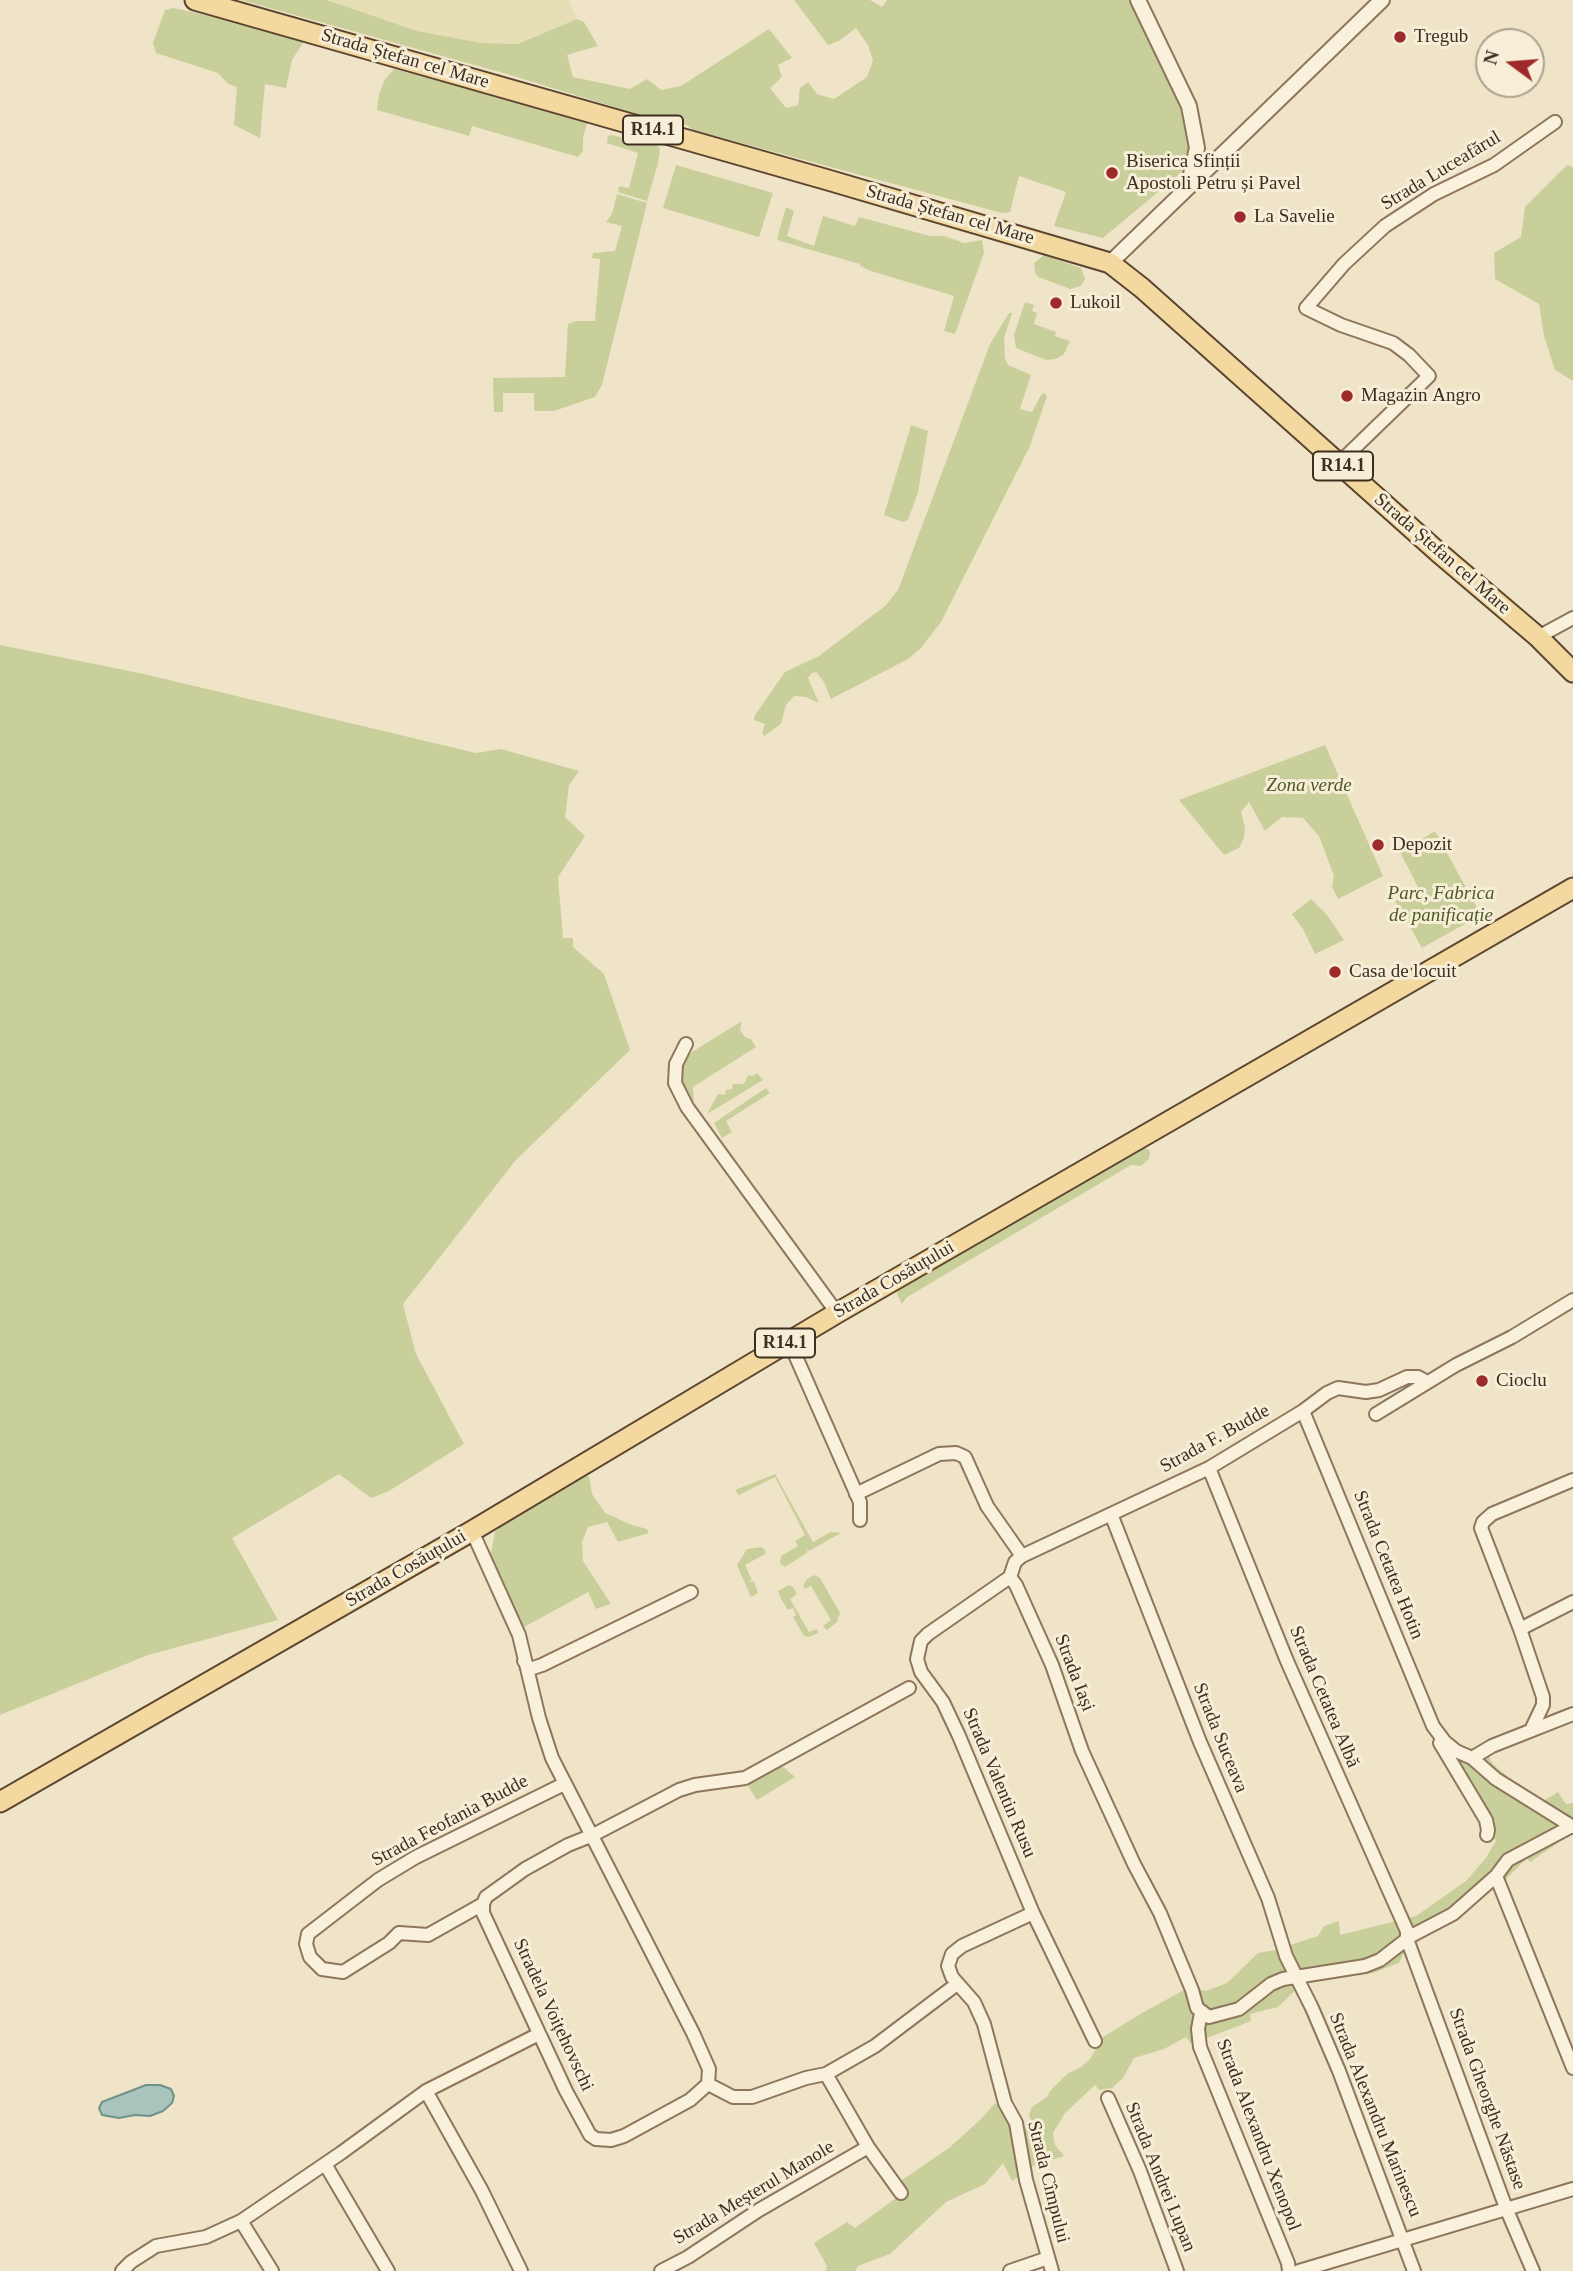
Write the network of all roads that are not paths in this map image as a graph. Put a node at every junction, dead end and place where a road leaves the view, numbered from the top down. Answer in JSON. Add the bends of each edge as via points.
{"nodes":[{"id":1,"x":195,"y":0,"type":"edge"},
{"id":2,"x":1138,"y":0,"type":"edge"},
{"id":3,"x":1382,"y":0,"type":"edge"},
{"id":4,"x":1555,"y":122,"type":"dead end"},
{"id":5,"x":1189,"y":185,"type":"junction"},
{"id":6,"x":1110,"y":263,"type":"junction"},
{"id":7,"x":1339,"y":463,"type":"junction"},
{"id":8,"x":1573,"y":618,"type":"edge"},
{"id":9,"x":1538,"y":636,"type":"junction"},
{"id":10,"x":1573,"y":672,"type":"edge"},
{"id":11,"x":1573,"y":888,"type":"edge"},
{"id":12,"x":687,"y":1044,"type":"dead end"},
{"id":13,"x":1573,"y":1300,"type":"edge"},
{"id":14,"x":837,"y":1313,"type":"junction"},
{"id":15,"x":789,"y":1341,"type":"junction"},
{"id":16,"x":1427,"y":1382,"type":"junction"},
{"id":17,"x":1303,"y":1411,"type":"junction"},
{"id":18,"x":1376,"y":1414,"type":"dead end"},
{"id":19,"x":1209,"y":1468,"type":"junction"},
{"id":20,"x":1573,"y":1480,"type":"edge"},
{"id":21,"x":856,"y":1494,"type":"junction"},
{"id":22,"x":1111,"y":1514,"type":"junction"},
{"id":23,"x":860,"y":1520,"type":"dead end"},
{"id":24,"x":472,"y":1531,"type":"junction"},
{"id":25,"x":1022,"y":1556,"type":"junction"},
{"id":26,"x":1010,"y":1577,"type":"junction"},
{"id":27,"x":691,"y":1592,"type":"dead end"},
{"id":28,"x":1573,"y":1602,"type":"edge"},
{"id":29,"x":1520,"y":1629,"type":"junction"},
{"id":30,"x":524,"y":1661,"type":"junction"},
{"id":31,"x":909,"y":1688,"type":"dead end"},
{"id":32,"x":1543,"y":1703,"type":"junction"},
{"id":33,"x":1573,"y":1714,"type":"edge"},
{"id":34,"x":1557,"y":1719,"type":"junction"},
{"id":35,"x":1532,"y":1728,"type":"junction"},
{"id":36,"x":1437,"y":1732,"type":"junction"},
{"id":37,"x":1472,"y":1758,"type":"junction"},
{"id":38,"x":564,"y":1784,"type":"junction"},
{"id":39,"x":0,"y":1802,"type":"edge"},
{"id":40,"x":1572,"y":1827,"type":"edge"},
{"id":41,"x":593,"y":1835,"type":"junction"},
{"id":42,"x":1487,"y":1835,"type":"dead end"},
{"id":43,"x":1496,"y":1876,"type":"junction"},
{"id":44,"x":484,"y":1904,"type":"junction"},
{"id":45,"x":1032,"y":1913,"type":"junction"},
{"id":46,"x":1408,"y":1939,"type":"junction"},
{"id":47,"x":1295,"y":1976,"type":"junction"},
{"id":48,"x":957,"y":1984,"type":"junction"},
{"id":49,"x":1205,"y":2015,"type":"junction"},
{"id":50,"x":539,"y":2034,"type":"junction"},
{"id":51,"x":1095,"y":2041,"type":"dead end"},
{"id":52,"x":1573,"y":2068,"type":"edge"},
{"id":53,"x":826,"y":2074,"type":"junction"},
{"id":54,"x":708,"y":2084,"type":"junction"},
{"id":55,"x":426,"y":2091,"type":"junction"},
{"id":56,"x":1108,"y":2098,"type":"dead end"},
{"id":57,"x":868,"y":2147,"type":"junction"},
{"id":58,"x":325,"y":2164,"type":"junction"},
{"id":59,"x":1573,"y":2189,"type":"edge"},
{"id":60,"x":901,"y":2193,"type":"dead end"},
{"id":61,"x":1506,"y":2208,"type":"junction"},
{"id":62,"x":241,"y":2221,"type":"junction"},
{"id":63,"x":1404,"y":2240,"type":"junction"},
{"id":64,"x":1050,"y":2265,"type":"edge"},
{"id":65,"x":122,"y":2271,"type":"edge"},
{"id":66,"x":272,"y":2271,"type":"edge"},
{"id":67,"x":388,"y":2271,"type":"edge"},
{"id":68,"x":521,"y":2271,"type":"edge"},
{"id":69,"x":661,"y":2271,"type":"edge"},
{"id":70,"x":1010,"y":2271,"type":"edge"},
{"id":71,"x":1177,"y":2271,"type":"edge"},
{"id":72,"x":1289,"y":2271,"type":"edge"},
{"id":73,"x":1299,"y":2271,"type":"edge"},
{"id":74,"x":1414,"y":2271,"type":"edge"},
{"id":75,"x":1533,"y":2271,"type":"edge"}],
"edges":[{"from":1,"to":6,"type":"main road","name":"Strada Ștefan cel Mare","number":"R14.1"},
{"from":2,"to":5,"type":"street","via":[[1189,106],[1197,148]]},
{"from":3,"to":5,"type":"street"},
{"from":4,"to":7,"type":"street","name":"Strada Luceafărul","via":[[1494,165],[1434,194],[1385,226],[1306,308],[1393,343],[1429,376]]},
{"from":5,"to":6,"type":"street"},
{"from":6,"to":7,"type":"main road","name":"Strada Ștefan cel Mare","number":"R14.1"},
{"from":7,"to":9,"type":"main road","name":"Strada Ștefan cel Mare","number":"R14.1"},
{"from":8,"to":9,"type":"street"},
{"from":9,"to":10,"type":"main road","name":"Strada Ștefan cel Mare","number":"R14.1"},
{"from":11,"to":14,"type":"main road","name":"Strada Cosăuțului","number":"R14.1"},
{"from":12,"to":14,"type":"street","via":[[676,1064],[675,1083],[687,1107]]},
{"from":13,"to":16,"type":"street","name":"Strada F. Budde"},
{"from":14,"to":15,"type":"main road","name":"Strada Cosăuțului","number":"R14.1"},
{"from":15,"to":21,"type":"street"},
{"from":15,"to":24,"type":"main road","name":"Strada Cosăuțului","number":"R14.1"},
{"from":16,"to":17,"type":"street","name":"Strada F. Budde","via":[[1407,1377],[1379,1390],[1338,1388]]},
{"from":16,"to":18,"type":"street","name":"Strada F. Budde"},
{"from":17,"to":19,"type":"street","name":"Strada F. Budde"},
{"from":17,"to":36,"type":"street","name":"Strada Cetatea Hotin"},
{"from":19,"to":22,"type":"street","name":"Strada F. Budde"},
{"from":19,"to":46,"type":"street","name":"Strada Cetatea Albă"},
{"from":20,"to":29,"type":"street","via":[[1483,1521],[1482,1534]]},
{"from":21,"to":23,"type":"street"},
{"from":21,"to":25,"type":"street","via":[[939,1454],[956,1453],[965,1457],[987,1506]]},
{"from":22,"to":25,"type":"street","name":"Strada F. Budde"},
{"from":22,"to":47,"type":"street","name":"Strada Suceava","via":[[1268,1898]]},
{"from":24,"to":30,"type":"street","via":[[519,1635]]},
{"from":24,"to":39,"type":"main road","name":"Strada Cosăuțului","number":"R14.1"},
{"from":25,"to":26,"type":"street"},
{"from":26,"to":45,"type":"street","name":"Strada Valentin Rusu","via":[[928,1634],[917,1659],[959,1736]]},
{"from":26,"to":49,"type":"street","name":"Strada Iași","via":[[1052,1665],[1082,1751],[1160,1913],[1197,2008]]},
{"from":27,"to":30,"type":"street","via":[[542,1665],[530,1669]]},
{"from":28,"to":29,"type":"street"},
{"from":29,"to":32,"type":"street"},
{"from":30,"to":38,"type":"street"},
{"from":31,"to":41,"type":"street","via":[[745,1778],[679,1790]]},
{"from":32,"to":34,"type":"street"},
{"from":32,"to":35,"type":"street"},
{"from":33,"to":34,"type":"street"},
{"from":34,"to":35,"type":"street"},
{"from":35,"to":37,"type":"street"},
{"from":36,"to":37,"type":"street","name":"Strada Cetatea Hotin","via":[[1456,1751]]},
{"from":36,"to":42,"type":"street","name":"Strada Cetatea Hotin","via":[[1486,1820]]},
{"from":37,"to":40,"type":"street","name":"Strada Cetatea Hotin","via":[[1496,1779]]},
{"from":38,"to":41,"type":"street"},
{"from":38,"to":44,"type":"street","name":"Strada Feofania Budde","via":[[377,1880],[308,1934],[307,1950],[322,1969],[343,1972],[399,1933],[428,1935]]},
{"from":40,"to":43,"type":"street","via":[[1508,1860]]},
{"from":41,"to":44,"type":"street","via":[[525,1869],[486,1896]]},
{"from":41,"to":54,"type":"street","via":[[709,2068]]},
{"from":43,"to":46,"type":"street","via":[[1453,1914]]},
{"from":43,"to":52,"type":"street"},
{"from":44,"to":50,"type":"street","name":"Stradela Voițehovschi","via":[[483,1913]]},
{"from":45,"to":48,"type":"street","via":[[952,1954],[948,1966]]},
{"from":45,"to":51,"type":"street","name":"Strada Valentin Rusu"},
{"from":46,"to":47,"type":"street","via":[[1388,1956],[1365,1966]]},
{"from":46,"to":61,"type":"street","name":"Strada Gheorghe Năstase"},
{"from":47,"to":49,"type":"street","via":[[1271,1984],[1239,2008]]},
{"from":47,"to":63,"type":"street","name":"Strada Alexandru Marinescu","via":[[1339,2071]]},
{"from":48,"to":53,"type":"street","via":[[875,2046]]},
{"from":48,"to":64,"type":"street","name":"Strada Cîmpului","via":[[974,2002],[984,2024],[1005,2103],[1016,2123],[1026,2180]]},
{"from":49,"to":72,"type":"street","name":"Strada Alexandru Xenopol","via":[[1198,2029],[1200,2047]]},
{"from":50,"to":54,"type":"street","name":"Stradela Voițehovschi","via":[[584,2126],[596,2139],[624,2136],[690,2100]]},
{"from":50,"to":55,"type":"street"},
{"from":53,"to":54,"type":"street","via":[[752,2097],[733,2097]]},
{"from":53,"to":57,"type":"street"},
{"from":55,"to":58,"type":"street"},
{"from":55,"to":68,"type":"street"},
{"from":56,"to":71,"type":"street","name":"Strada Andrei Lupan"},
{"from":57,"to":60,"type":"street"},
{"from":57,"to":69,"type":"street","name":"Strada Meșterul Manole"},
{"from":58,"to":62,"type":"street"},
{"from":58,"to":67,"type":"street"},
{"from":59,"to":61,"type":"street"},
{"from":61,"to":63,"type":"street"},
{"from":61,"to":75,"type":"street","name":"Strada Gheorghe Năstase"},
{"from":62,"to":65,"type":"street","via":[[206,2237],[156,2246]]},
{"from":62,"to":66,"type":"street"},
{"from":63,"to":73,"type":"street"},
{"from":63,"to":74,"type":"street","name":"Strada Alexandru Marinescu"},
{"from":64,"to":70,"type":"street"}]}
